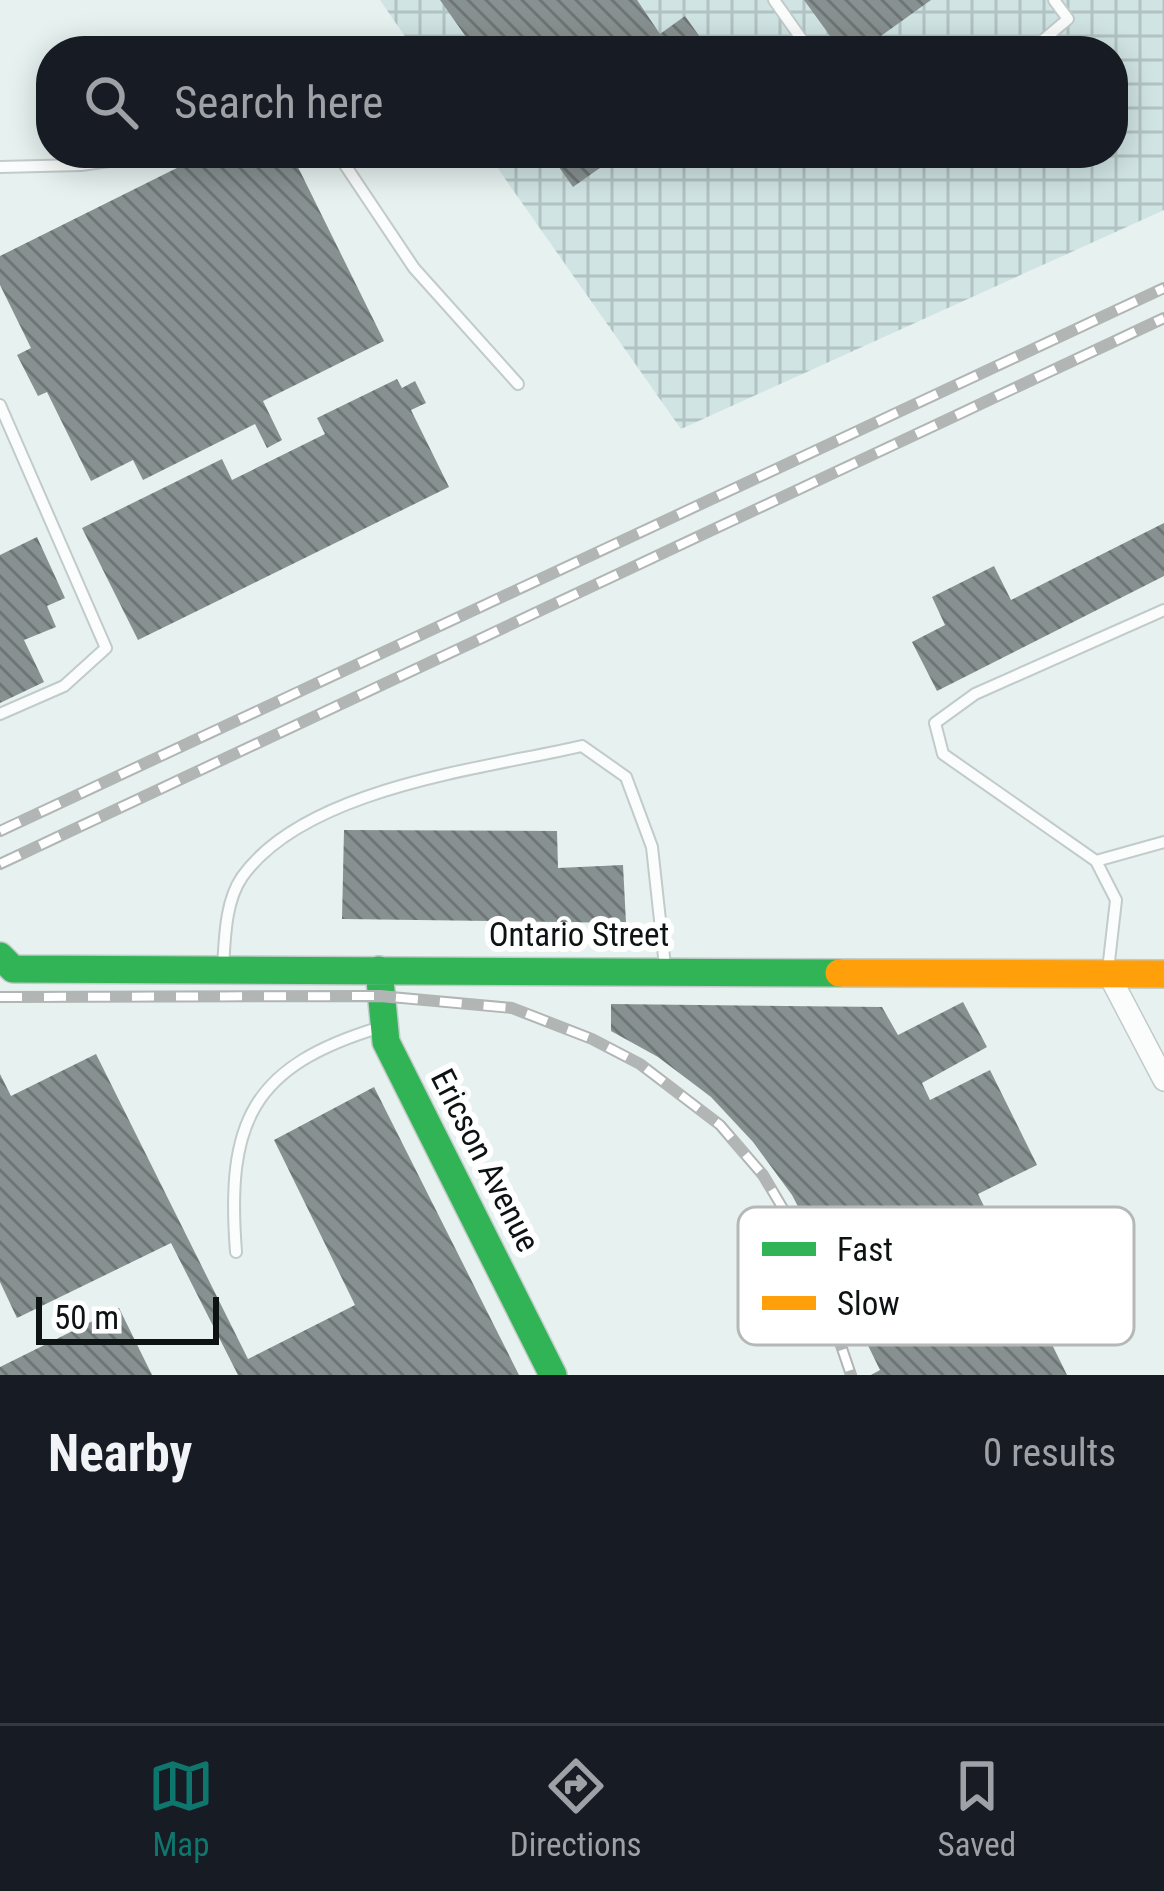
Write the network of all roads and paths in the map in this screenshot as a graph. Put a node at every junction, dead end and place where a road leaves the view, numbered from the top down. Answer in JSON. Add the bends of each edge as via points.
{"nodes":[{"id":1,"x":774,"y":0,"type":"edge"},
{"id":2,"x":1054,"y":0,"type":"edge"},
{"id":3,"x":799,"y":36,"type":"edge"},
{"id":4,"x":1048,"y":36,"type":"edge"},
{"id":5,"x":36,"y":166,"type":"edge"},
{"id":6,"x":0,"y":167,"type":"edge"},
{"id":7,"x":347,"y":168,"type":"edge"},
{"id":8,"x":518,"y":384,"type":"dead end"},
{"id":9,"x":0,"y":405,"type":"edge"},
{"id":10,"x":1164,"y":610,"type":"edge"},
{"id":11,"x":0,"y":714,"type":"edge"},
{"id":12,"x":1164,"y":842,"type":"edge"},
{"id":13,"x":1096,"y":861,"type":"junction"},
{"id":14,"x":0,"y":956,"type":"edge"},
{"id":15,"x":223,"y":970,"type":"junction"},
{"id":16,"x":379,"y":970,"type":"junction"},
{"id":17,"x":665,"y":970,"type":"junction"},
{"id":18,"x":1108,"y":973,"type":"junction"},
{"id":19,"x":1164,"y":974,"type":"edge"},
{"id":20,"x":384,"y":1026,"type":"junction"},
{"id":21,"x":1164,"y":1080,"type":"edge"},
{"id":22,"x":236,"y":1252,"type":"dead end"},
{"id":23,"x":553,"y":1375,"type":"edge"}],
"edges":[{"from":1,"to":3,"type":"lane"},
{"from":2,"to":4,"type":"lane","via":[[1068,19]]},
{"from":5,"to":6,"type":"lane"},
{"from":7,"to":8,"type":"lane","via":[[415,268]]},
{"from":9,"to":11,"type":"lane","via":[[106,648],[64,686]]},
{"from":10,"to":13,"type":"lane","via":[[975,694],[934,723],[944,754]]},
{"from":12,"to":13,"type":"lane"},
{"from":13,"to":18,"type":"lane","via":[[1116,900]]},
{"from":14,"to":15,"type":"street","name":"Ontario Street","via":[[13,969]]},
{"from":15,"to":16,"type":"street","name":"Ontario Street"},
{"from":15,"to":17,"type":"lane","via":[[225,925],[241,879],[275,843],[326,810],[582,746],[626,777],[652,847]]},
{"from":16,"to":17,"type":"street","name":"Ontario Street"},
{"from":16,"to":20,"type":"street","name":"Ericson Avenue"},
{"from":17,"to":18,"type":"street","name":"Ontario Street"},
{"from":18,"to":19,"type":"street","name":"Ontario Street"},
{"from":18,"to":21,"type":"street"},
{"from":20,"to":22,"type":"lane","via":[[314,1054],[261,1092],[237,1148]]},
{"from":20,"to":23,"type":"street","name":"Ericson Avenue"}]}
